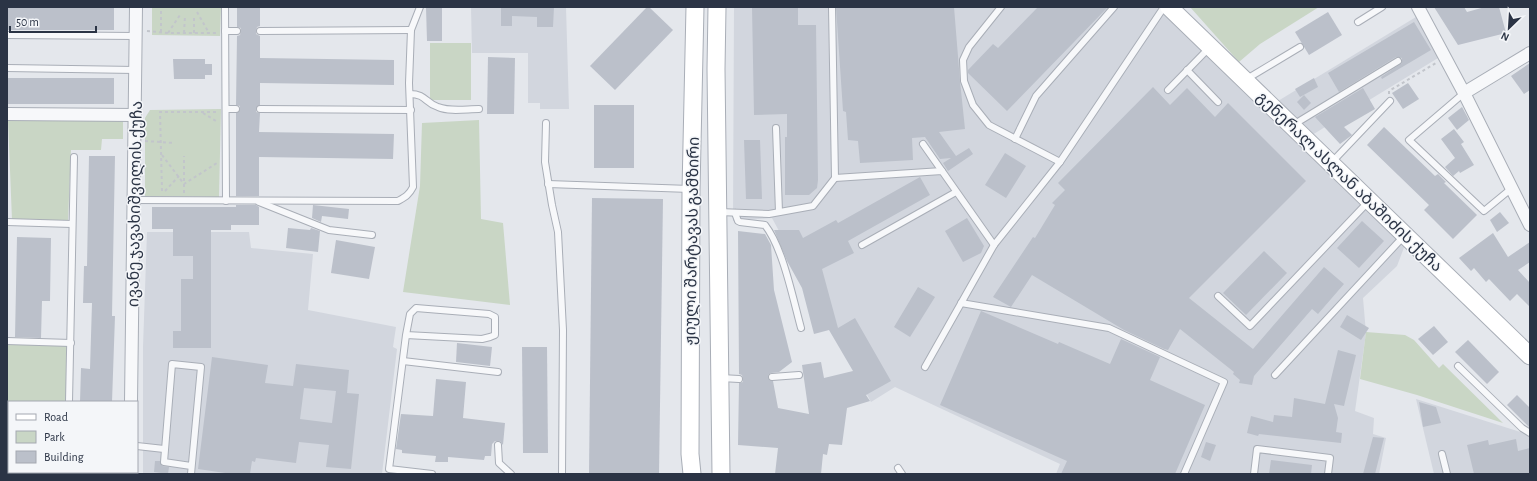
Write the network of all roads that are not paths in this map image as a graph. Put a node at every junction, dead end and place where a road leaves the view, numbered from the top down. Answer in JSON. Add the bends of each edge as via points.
{"nodes":[{"id":1,"x":136,"y":7,"type":"edge"},
{"id":2,"x":226,"y":7,"type":"edge"},
{"id":3,"x":420,"y":7,"type":"edge"},
{"id":4,"x":695,"y":7,"type":"edge"},
{"id":5,"x":717,"y":7,"type":"edge"},
{"id":6,"x":832,"y":7,"type":"edge"},
{"id":7,"x":1001,"y":7,"type":"edge"},
{"id":8,"x":1114,"y":7,"type":"edge"},
{"id":9,"x":1164,"y":7,"type":"edge"},
{"id":10,"x":1169,"y":7,"type":"edge"},
{"id":11,"x":1382,"y":7,"type":"edge"},
{"id":12,"x":1418,"y":7,"type":"edge"},
{"id":13,"x":1358,"y":22,"type":"dead end"},
{"id":14,"x":411,"y":30,"type":"junction"},
{"id":15,"x":226,"y":31,"type":"junction"},
{"id":16,"x":237,"y":31,"type":"dead end"},
{"id":17,"x":260,"y":31,"type":"dead end"},
{"id":18,"x":136,"y":33,"type":"junction"},
{"id":19,"x":7,"y":35,"type":"edge"},
{"id":20,"x":1210,"y":47,"type":"junction"},
{"id":21,"x":1300,"y":47,"type":"dead end"},
{"id":22,"x":1530,"y":53,"type":"edge"},
{"id":23,"x":1398,"y":61,"type":"dead end"},
{"id":24,"x":7,"y":68,"type":"edge"},
{"id":25,"x":135,"y":70,"type":"junction"},
{"id":26,"x":1188,"y":70,"type":"junction"},
{"id":27,"x":1245,"y":80,"type":"junction"},
{"id":28,"x":1168,"y":90,"type":"dead end"},
{"id":29,"x":1464,"y":93,"type":"junction"},
{"id":30,"x":410,"y":94,"type":"junction"},
{"id":31,"x":1390,"y":101,"type":"road end"},
{"id":32,"x":1218,"y":102,"type":"dead end"},
{"id":33,"x":226,"y":109,"type":"junction"},
{"id":34,"x":236,"y":109,"type":"dead end"},
{"id":35,"x":260,"y":109,"type":"dead end"},
{"id":36,"x":479,"y":109,"type":"dead end"},
{"id":37,"x":411,"y":110,"type":"junction"},
{"id":38,"x":7,"y":114,"type":"edge"},
{"id":39,"x":135,"y":115,"type":"junction"},
{"id":40,"x":546,"y":123,"type":"dead end"},
{"id":41,"x":1292,"y":126,"type":"junction"},
{"id":42,"x":776,"y":128,"type":"dead end"},
{"id":43,"x":1015,"y":139,"type":"junction"},
{"id":44,"x":923,"y":144,"type":"dead end"},
{"id":45,"x":74,"y":157,"type":"dead end"},
{"id":46,"x":1060,"y":162,"type":"junction"},
{"id":47,"x":1331,"y":163,"type":"junction"},
{"id":48,"x":942,"y":171,"type":"junction"},
{"id":49,"x":835,"y":178,"type":"junction"},
{"id":50,"x":548,"y":184,"type":"junction"},
{"id":51,"x":1512,"y":188,"type":"junction"},
{"id":52,"x":691,"y":190,"type":"junction"},
{"id":53,"x":956,"y":192,"type":"junction"},
{"id":54,"x":134,"y":200,"type":"junction"},
{"id":55,"x":1369,"y":200,"type":"junction"},
{"id":56,"x":226,"y":201,"type":"junction"},
{"id":57,"x":256,"y":201,"type":"junction"},
{"id":58,"x":717,"y":212,"type":"junction"},
{"id":59,"x":779,"y":212,"type":"junction"},
{"id":60,"x":735,"y":213,"type":"junction"},
{"id":61,"x":7,"y":222,"type":"edge"},
{"id":62,"x":72,"y":224,"type":"junction"},
{"id":63,"x":1530,"y":225,"type":"edge"},
{"id":64,"x":372,"y":235,"type":"dead end"},
{"id":65,"x":1405,"y":235,"type":"junction"},
{"id":66,"x":862,"y":245,"type":"dead end"},
{"id":67,"x":994,"y":245,"type":"junction"},
{"id":68,"x":1218,"y":296,"type":"dead end"},
{"id":69,"x":961,"y":303,"type":"junction"},
{"id":70,"x":801,"y":328,"type":"dead end"},
{"id":71,"x":406,"y":335,"type":"junction"},
{"id":72,"x":7,"y":341,"type":"edge"},
{"id":73,"x":71,"y":343,"type":"junction"},
{"id":74,"x":1530,"y":356,"type":"edge"},
{"id":75,"x":403,"y":361,"type":"junction"},
{"id":76,"x":1458,"y":366,"type":"dead end"},
{"id":77,"x":925,"y":367,"type":"dead end"},
{"id":78,"x":498,"y":372,"type":"dead end"},
{"id":79,"x":799,"y":375,"type":"dead end"},
{"id":80,"x":1275,"y":375,"type":"dead end"},
{"id":81,"x":772,"y":377,"type":"dead end"},
{"id":82,"x":719,"y":378,"type":"junction"},
{"id":83,"x":739,"y":379,"type":"dead end"},
{"id":84,"x":70,"y":401,"type":"edge"},
{"id":85,"x":131,"y":401,"type":"edge"},
{"id":86,"x":1530,"y":433,"type":"edge"},
{"id":87,"x":498,"y":445,"type":"dead end"},
{"id":88,"x":138,"y":446,"type":"edge"},
{"id":89,"x":164,"y":449,"type":"junction"},
{"id":90,"x":1442,"y":454,"type":"dead end"},
{"id":91,"x":191,"y":466,"type":"junction"},
{"id":92,"x":898,"y":468,"type":"dead end"},
{"id":93,"x":389,"y":472,"type":"edge"},
{"id":94,"x":191,"y":474,"type":"edge"},
{"id":95,"x":432,"y":474,"type":"edge"},
{"id":96,"x":511,"y":474,"type":"edge"},
{"id":97,"x":562,"y":474,"type":"edge"},
{"id":98,"x":692,"y":474,"type":"edge"},
{"id":99,"x":721,"y":474,"type":"edge"},
{"id":100,"x":902,"y":474,"type":"edge"},
{"id":101,"x":1184,"y":474,"type":"edge"},
{"id":102,"x":1254,"y":474,"type":"edge"},
{"id":103,"x":1328,"y":474,"type":"edge"},
{"id":104,"x":1448,"y":474,"type":"edge"}],
"edges":[{"from":1,"to":18,"type":"street","name":"ივანე ჯავახიშვილის ქუჩა"},
{"from":2,"to":15,"type":"lane"},
{"from":3,"to":14,"type":"lane"},
{"from":4,"to":52,"type":"main road","name":"ჟიული შარტავას გამზირი"},
{"from":5,"to":58,"type":"main road","name":"ჟიული შარტავას გამზირი"},
{"from":6,"to":49,"type":"lane"},
{"from":7,"to":43,"type":"lane","via":[[969,48],[963,60],[964,81],[973,104],[989,125]]},
{"from":8,"to":43,"type":"lane","via":[[1036,96]]},
{"from":9,"to":46,"type":"lane"},
{"from":10,"to":20,"type":"main road","name":"გენერალ ასლან აბაშიძის ქუჩა"},
{"from":11,"to":13,"type":"lane"},
{"from":12,"to":29,"type":"street"},
{"from":14,"to":17,"type":"lane"},
{"from":14,"to":30,"type":"lane"},
{"from":15,"to":16,"type":"lane"},
{"from":15,"to":33,"type":"lane"},
{"from":18,"to":19,"type":"lane"},
{"from":18,"to":25,"type":"street","name":"ივანე ჯავახიშვილის ქუჩა"},
{"from":20,"to":26,"type":"lane"},
{"from":20,"to":27,"type":"main road","name":"გენერალ ასლან აბაშიძის ქუჩა"},
{"from":21,"to":27,"type":"lane"},
{"from":22,"to":29,"type":"street"},
{"from":23,"to":41,"type":"lane"},
{"from":24,"to":25,"type":"lane"},
{"from":25,"to":39,"type":"street","name":"ივანე ჯავახიშვილის ქუჩა"},
{"from":26,"to":28,"type":"lane"},
{"from":26,"to":32,"type":"lane"},
{"from":27,"to":41,"type":"main road","name":"გენერალ ასლან აბაშიძის ქუჩა"},
{"from":29,"to":51,"type":"street"},
{"from":29,"to":51,"type":"lane","via":[[1409,140],[1484,211]]},
{"from":30,"to":36,"type":"lane","via":[[418,94],[436,107],[444,109]]},
{"from":30,"to":37,"type":"lane"},
{"from":31,"to":47,"type":"lane"},
{"from":33,"to":34,"type":"lane"},
{"from":33,"to":56,"type":"lane"},
{"from":35,"to":37,"type":"lane"},
{"from":37,"to":57,"type":"lane","via":[[413,188],[404,198],[398,201]]},
{"from":38,"to":39,"type":"street"},
{"from":39,"to":54,"type":"street","name":"ივანე ჯავახიშვილის ქუჩა"},
{"from":40,"to":50,"type":"lane","via":[[545,162]]},
{"from":41,"to":47,"type":"main road","name":"გენერალ ასლან აბაშიძის ქუჩა"},
{"from":42,"to":59,"type":"lane"},
{"from":43,"to":46,"type":"lane"},
{"from":44,"to":48,"type":"lane"},
{"from":45,"to":62,"type":"lane"},
{"from":46,"to":67,"type":"lane"},
{"from":47,"to":55,"type":"main road","name":"გენერალ ასლან აბაშიძის ქუჩა"},
{"from":48,"to":49,"type":"lane"},
{"from":48,"to":53,"type":"lane"},
{"from":49,"to":59,"type":"lane","via":[[813,206]]},
{"from":50,"to":52,"type":"lane"},
{"from":50,"to":97,"type":"lane","via":[[558,232],[563,330]]},
{"from":51,"to":63,"type":"street"},
{"from":52,"to":98,"type":"main road","name":"ჟიული შარტავას გამზირი"},
{"from":53,"to":66,"type":"lane"},
{"from":53,"to":67,"type":"lane"},
{"from":54,"to":56,"type":"lane"},
{"from":54,"to":85,"type":"street","name":"ივანე ჯავახიშვილის ქუჩა"},
{"from":55,"to":65,"type":"main road","name":"გენერალ ასლან აბაშიძის ქუჩა"},
{"from":55,"to":68,"type":"lane","via":[[1250,326]]},
{"from":56,"to":57,"type":"lane"},
{"from":57,"to":64,"type":"lane","via":[[330,230]]},
{"from":58,"to":60,"type":"lane"},
{"from":58,"to":82,"type":"main road","name":"ჟიული შარტავას გამზირი"},
{"from":59,"to":60,"type":"lane"},
{"from":60,"to":70,"type":"lane","via":[[738,221],[765,225],[771,233]]},
{"from":61,"to":62,"type":"lane"},
{"from":62,"to":73,"type":"lane"},
{"from":65,"to":74,"type":"main road","name":"გენერალ ასლან აბაშიძის ქუჩა"},
{"from":65,"to":80,"type":"lane"},
{"from":67,"to":69,"type":"lane"},
{"from":69,"to":77,"type":"lane"},
{"from":69,"to":101,"type":"lane","via":[[1109,328],[1224,382]]},
{"from":71,"to":71,"type":"lane","via":[[410,314],[416,308],[489,314],[495,317],[495,335],[482,339]]},
{"from":71,"to":75,"type":"lane"},
{"from":72,"to":73,"type":"lane"},
{"from":73,"to":84,"type":"lane"},
{"from":75,"to":78,"type":"lane"},
{"from":75,"to":93,"type":"lane"},
{"from":76,"to":86,"type":"lane"},
{"from":79,"to":81,"type":"lane"},
{"from":82,"to":83,"type":"lane"},
{"from":82,"to":99,"type":"main road","name":"ჟიული შარტავას გამზირი"},
{"from":87,"to":96,"type":"lane","via":[[499,463]]},
{"from":88,"to":89,"type":"lane"},
{"from":89,"to":91,"type":"lane","via":[[164,462]]},
{"from":89,"to":91,"type":"lane","via":[[172,364],[201,367]]},
{"from":90,"to":104,"type":"lane"},
{"from":91,"to":94,"type":"lane"},
{"from":92,"to":100,"type":"lane"},
{"from":93,"to":95,"type":"lane"},
{"from":102,"to":103,"type":"lane","via":[[1257,449],[1330,458]]}]}
